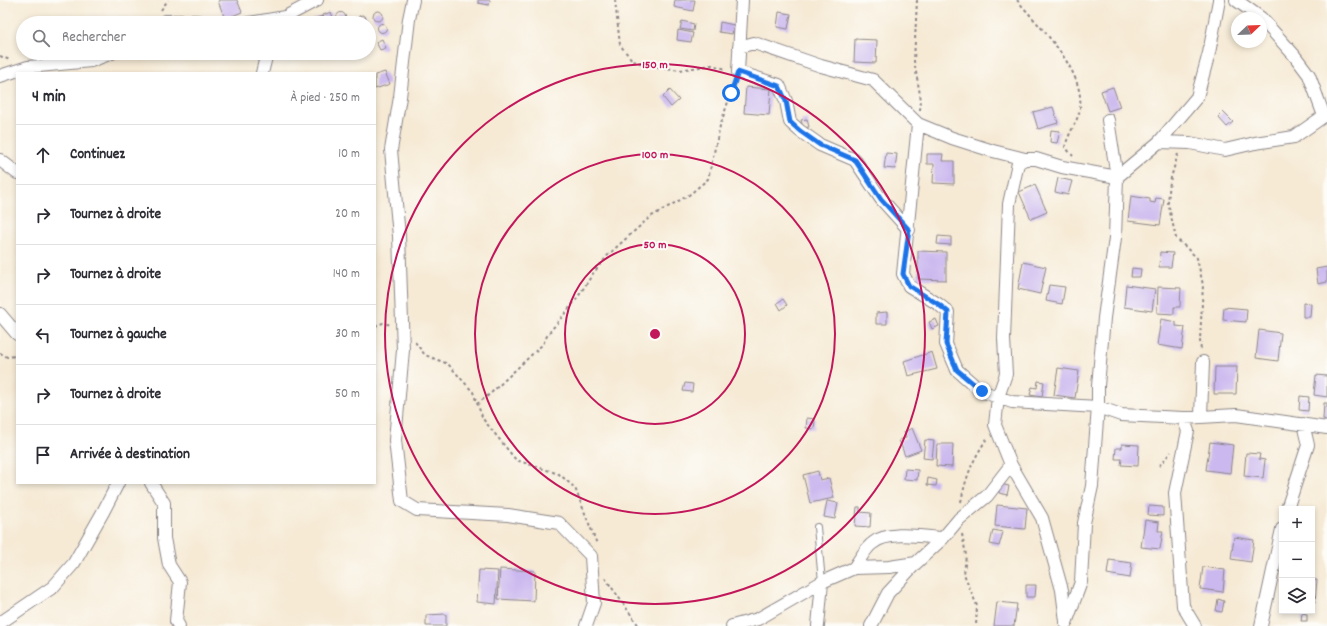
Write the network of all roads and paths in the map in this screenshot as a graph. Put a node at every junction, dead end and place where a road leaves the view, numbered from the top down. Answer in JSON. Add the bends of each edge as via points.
{"nodes":[{"id":1,"x":317,"y":0,"type":"edge"},
{"id":2,"x":403,"y":0,"type":"edge"},
{"id":3,"x":413,"y":0,"type":"edge"},
{"id":4,"x":615,"y":0,"type":"edge"},
{"id":5,"x":742,"y":0,"type":"edge"},
{"id":6,"x":917,"y":0,"type":"edge"},
{"id":7,"x":1017,"y":0,"type":"edge"},
{"id":8,"x":1219,"y":0,"type":"edge"},
{"id":9,"x":1236,"y":0,"type":"edge"},
{"id":10,"x":1253,"y":12,"type":"edge"},
{"id":11,"x":290,"y":16,"type":"edge"},
{"id":12,"x":409,"y":19,"type":"junction"},
{"id":13,"x":1267,"y":25,"type":"edge"},
{"id":14,"x":739,"y":47,"type":"junction"},
{"id":15,"x":94,"y":60,"type":"edge"},
{"id":16,"x":265,"y":60,"type":"edge"},
{"id":17,"x":262,"y":72,"type":"edge"},
{"id":18,"x":738,"y":72,"type":"junction"},
{"id":19,"x":0,"y":76,"type":"edge"},
{"id":20,"x":1326,"y":118,"type":"edge"},
{"id":21,"x":1108,"y":120,"type":"dead end"},
{"id":22,"x":918,"y":124,"type":"junction"},
{"id":23,"x":1159,"y":142,"type":"junction"},
{"id":24,"x":1181,"y":143,"type":"junction"},
{"id":25,"x":1025,"y":159,"type":"junction"},
{"id":26,"x":0,"y":160,"type":"edge"},
{"id":27,"x":1084,"y":171,"type":"junction"},
{"id":28,"x":16,"y":172,"type":"edge"},
{"id":29,"x":1117,"y":176,"type":"junction"},
{"id":30,"x":909,"y":230,"type":"junction"},
{"id":31,"x":0,"y":314,"type":"edge"},
{"id":32,"x":376,"y":326,"type":"edge"},
{"id":33,"x":402,"y":328,"type":"junction"},
{"id":34,"x":16,"y":333,"type":"edge"},
{"id":35,"x":0,"y":353,"type":"edge"},
{"id":36,"x":16,"y":356,"type":"edge"},
{"id":37,"x":1203,"y":362,"type":"joint"},
{"id":38,"x":998,"y":397,"type":"junction"},
{"id":39,"x":477,"y":404,"type":"junction"},
{"id":40,"x":1098,"y":407,"type":"junction"},
{"id":41,"x":1201,"y":416,"type":"junction"},
{"id":42,"x":1183,"y":418,"type":"junction"},
{"id":43,"x":1303,"y":424,"type":"junction"},
{"id":44,"x":1327,"y":428,"type":"edge"},
{"id":45,"x":1011,"y":465,"type":"junction"},
{"id":46,"x":117,"y":484,"type":"edge"},
{"id":47,"x":152,"y":484,"type":"edge"},
{"id":48,"x":1288,"y":506,"type":"edge"},
{"id":49,"x":817,"y":527,"type":"dead end"},
{"id":50,"x":943,"y":538,"type":"junction"},
{"id":51,"x":1279,"y":542,"type":"edge"},
{"id":52,"x":597,"y":546,"type":"dead end"},
{"id":53,"x":916,"y":563,"type":"junction"},
{"id":54,"x":854,"y":568,"type":"junction"},
{"id":55,"x":605,"y":577,"type":"dead end"},
{"id":56,"x":822,"y":582,"type":"junction"},
{"id":57,"x":0,"y":623,"type":"edge"},
{"id":58,"x":756,"y":623,"type":"edge"},
{"id":59,"x":1066,"y":625,"type":"edge"},
{"id":60,"x":179,"y":626,"type":"edge"},
{"id":61,"x":586,"y":626,"type":"edge"},
{"id":62,"x":640,"y":626,"type":"edge"},
{"id":63,"x":732,"y":626,"type":"edge"},
{"id":64,"x":818,"y":626,"type":"edge"},
{"id":65,"x":871,"y":626,"type":"edge"},
{"id":66,"x":1195,"y":626,"type":"edge"},
{"id":67,"x":1261,"y":626,"type":"edge"}],
"edges":[{"from":1,"to":11,"type":"street"},
{"from":2,"to":12,"type":"street"},
{"from":3,"to":12,"type":"street"},
{"from":4,"to":18,"type":"path","via":[[620,45],[633,60],[651,66],[680,70],[712,65]]},
{"from":5,"to":14,"type":"street"},
{"from":6,"to":22,"type":"path","via":[[914,61],[921,100]]},
{"from":7,"to":27,"type":"path","via":[[1064,55],[1080,89],[1079,113],[1065,147]]},
{"from":8,"to":23,"type":"street","via":[[1209,53],[1197,96]]},
{"from":9,"to":10,"type":"street"},
{"from":12,"to":33,"type":"street","via":[[400,97],[390,150],[399,236]]},
{"from":13,"to":20,"type":"street","via":[[1309,75]]},
{"from":14,"to":18,"type":"street"},
{"from":14,"to":22,"type":"street","via":[[754,43],[821,66],[873,80]]},
{"from":15,"to":19,"type":"street","via":[[28,67]]},
{"from":16,"to":17,"type":"street"},
{"from":18,"to":30,"type":"street","via":[[779,86],[786,101],[790,122],[820,145],[855,160],[881,199]]},
{"from":18,"to":39,"type":"path","via":[[720,126],[708,179],[689,195],[650,217],[609,254],[543,344]]},
{"from":20,"to":24,"type":"street","via":[[1294,137],[1225,150]]},
{"from":21,"to":29,"type":"street"},
{"from":22,"to":25,"type":"street","via":[[952,138]]},
{"from":22,"to":30,"type":"street"},
{"from":23,"to":24,"type":"street"},
{"from":23,"to":29,"type":"street"},
{"from":24,"to":37,"type":"path","via":[[1170,181],[1168,203],[1176,238],[1198,258],[1203,285],[1200,340]]},
{"from":25,"to":27,"type":"street","via":[[1036,159]]},
{"from":25,"to":38,"type":"street","via":[[1018,163],[1009,204],[1004,339],[1006,374]]},
{"from":26,"to":28,"type":"street"},
{"from":27,"to":29,"type":"street"},
{"from":29,"to":40,"type":"street","via":[[1115,238],[1103,326]]},
{"from":30,"to":38,"type":"street","via":[[903,274],[909,286],[948,312],[946,344],[957,370],[982,391]]},
{"from":31,"to":34,"type":"street"},
{"from":32,"to":33,"type":"path","via":[[383,323]]},
{"from":33,"to":39,"type":"path","via":[[426,355],[448,364],[473,392]]},
{"from":33,"to":61,"type":"street","via":[[403,350],[395,440],[402,501],[417,510],[508,515],[559,523],[591,556],[594,603]]},
{"from":35,"to":36,"type":"path","via":[[7,357]]},
{"from":37,"to":41,"type":"street"},
{"from":38,"to":40,"type":"street","via":[[1012,402]]},
{"from":38,"to":45,"type":"street","via":[[995,425]]},
{"from":39,"to":52,"type":"path","via":[[483,420],[516,460],[559,474],[575,488]]},
{"from":40,"to":42,"type":"street","via":[[1121,415]]},
{"from":40,"to":59,"type":"street","via":[[1092,486],[1084,523],[1081,582]]},
{"from":41,"to":42,"type":"street"},
{"from":41,"to":43,"type":"street","via":[[1236,415]]},
{"from":42,"to":66,"type":"street","via":[[1188,431],[1175,493],[1183,606]]},
{"from":43,"to":44,"type":"street"},
{"from":43,"to":48,"type":"street","via":[[1308,444]]},
{"from":45,"to":50,"type":"street","via":[[987,496],[959,519]]},
{"from":45,"to":59,"type":"street","via":[[1042,518],[1062,590]]},
{"from":46,"to":57,"type":"street","via":[[74,563],[53,587]]},
{"from":47,"to":60,"type":"street","via":[[164,503],[164,538],[169,565],[180,582],[176,621]]},
{"from":49,"to":56,"type":"lane"},
{"from":50,"to":53,"type":"street"},
{"from":50,"to":54,"type":"street","via":[[888,536],[872,543]]},
{"from":51,"to":67,"type":"street"},
{"from":53,"to":54,"type":"street"},
{"from":53,"to":65,"type":"street","via":[[888,593]]},
{"from":54,"to":56,"type":"street"},
{"from":55,"to":62,"type":"path"},
{"from":56,"to":58,"type":"street"},
{"from":56,"to":64,"type":"street"},
{"from":58,"to":63,"type":"street"}]}
